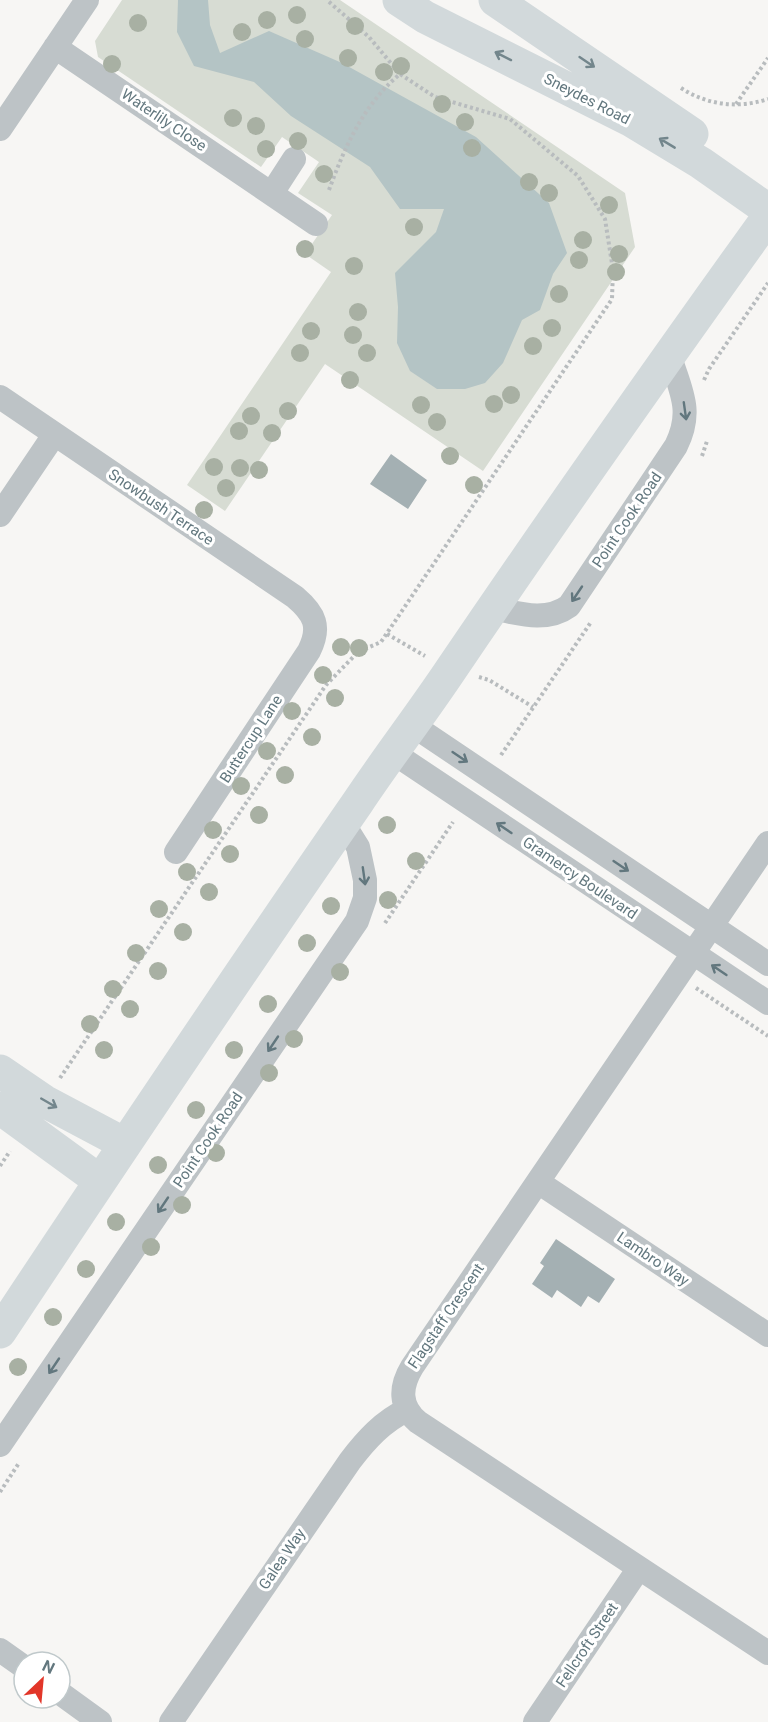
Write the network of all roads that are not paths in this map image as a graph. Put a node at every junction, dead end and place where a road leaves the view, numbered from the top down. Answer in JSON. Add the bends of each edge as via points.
{"nodes":[{"id":1,"x":87,"y":0,"type":"edge"},
{"id":2,"x":399,"y":0,"type":"edge"},
{"id":3,"x":495,"y":0,"type":"edge"},
{"id":4,"x":55,"y":47,"type":"junction"},
{"id":5,"x":0,"y":129,"type":"edge"},
{"id":6,"x":294,"y":159,"type":"dead end"},
{"id":7,"x":768,"y":186,"type":"edge"},
{"id":8,"x":272,"y":194,"type":"junction"},
{"id":9,"x":768,"y":210,"type":"edge"},
{"id":10,"x":768,"y":217,"type":"edge"},
{"id":11,"x":316,"y":224,"type":"dead end"},
{"id":12,"x":669,"y":354,"type":"junction"},
{"id":13,"x":0,"y":397,"type":"edge"},
{"id":14,"x":54,"y":435,"type":"junction"},
{"id":15,"x":0,"y":515,"type":"edge"},
{"id":16,"x":491,"y":608,"type":"junction"},
{"id":17,"x":315,"y":622,"type":"joint"},
{"id":18,"x":411,"y":724,"type":"junction"},
{"id":19,"x":392,"y":752,"type":"junction"},
{"id":20,"x":343,"y":823,"type":"junction"},
{"id":21,"x":768,"y":843,"type":"edge"},
{"id":22,"x":176,"y":852,"type":"dead end"},
{"id":23,"x":711,"y":926,"type":"junction"},
{"id":24,"x":693,"y":953,"type":"junction"},
{"id":25,"x":768,"y":964,"type":"edge"},
{"id":26,"x":768,"y":1003,"type":"edge"},
{"id":27,"x":0,"y":1071,"type":"edge"},
{"id":28,"x":0,"y":1108,"type":"edge"},
{"id":29,"x":36,"y":1114,"type":"junction"},
{"id":30,"x":125,"y":1144,"type":"junction"},
{"id":31,"x":100,"y":1181,"type":"junction"},
{"id":32,"x":538,"y":1182,"type":"junction"},
{"id":33,"x":0,"y":1332,"type":"edge"},
{"id":34,"x":768,"y":1335,"type":"edge"},
{"id":35,"x":407,"y":1410,"type":"junction"},
{"id":36,"x":0,"y":1445,"type":"edge"},
{"id":37,"x":639,"y":1568,"type":"junction"},
{"id":38,"x":768,"y":1653,"type":"edge"},
{"id":39,"x":72,"y":1702,"type":"edge"},
{"id":40,"x":100,"y":1722,"type":"edge"},
{"id":41,"x":171,"y":1722,"type":"edge"},
{"id":42,"x":536,"y":1722,"type":"edge"}],
"edges":[{"from":1,"to":4,"type":"street"},
{"from":9,"to":2,"type":"main road","name":"Sneydes Road","one_way":true,"via":[[630,120],[425,17]]},
{"from":3,"to":7,"type":"main road","name":"Sneydes Road","one_way":true},
{"from":4,"to":5,"type":"street"},
{"from":4,"to":8,"type":"street","name":"Waterlily Close"},
{"from":6,"to":8,"type":"street"},
{"from":8,"to":11,"type":"street","name":"Waterlily Close"},
{"from":10,"to":12,"type":"main road"},
{"from":12,"to":16,"type":"main road"},
{"from":12,"to":16,"type":"street","name":"Point Cook Road","one_way":true,"via":[[685,407],[683,433],[569,606],[548,616]]},
{"from":13,"to":14,"type":"street","name":"Snowbush Terrace"},
{"from":14,"to":15,"type":"street"},
{"from":14,"to":17,"type":"street","name":"Snowbush Terrace","via":[[295,597]]},
{"from":16,"to":18,"type":"main road"},
{"from":17,"to":22,"type":"street","name":"Buttercup Lane","via":[[309,651]]},
{"from":18,"to":19,"type":"main road"},
{"from":18,"to":23,"type":"street","one_way":true},
{"from":19,"to":20,"type":"main road"},
{"from":24,"to":19,"type":"street","name":"Gramercy Boulevard","one_way":true},
{"from":20,"to":30,"type":"main road"},
{"from":20,"to":36,"type":"street","name":"Point Cook Road","one_way":true,"via":[[358,847],[365,880],[365,898],[357,921]]},
{"from":21,"to":23,"type":"street","name":"Flagstaff Crescent"},
{"from":23,"to":24,"type":"street","name":"Flagstaff Crescent"},
{"from":23,"to":25,"type":"street"},
{"from":26,"to":24,"type":"street","name":"Gramercy Boulevard","one_way":true},
{"from":24,"to":32,"type":"street","name":"Flagstaff Crescent"},
{"from":27,"to":29,"type":"main road"},
{"from":28,"to":29,"type":"main road"},
{"from":29,"to":30,"type":"main road","one_way":true},
{"from":29,"to":31,"type":"main road"},
{"from":30,"to":31,"type":"main road"},
{"from":31,"to":33,"type":"main road"},
{"from":32,"to":34,"type":"street","name":"Lambro Way"},
{"from":32,"to":35,"type":"street","name":"Flagstaff Crescent","via":[[405,1379],[402,1397]]},
{"from":35,"to":37,"type":"street","via":[[418,1422]]},
{"from":35,"to":41,"type":"street","name":"Galea Way","via":[[378,1429],[350,1461]]},
{"from":37,"to":38,"type":"street"},
{"from":37,"to":42,"type":"street","name":"Fellcroft Street"},
{"from":39,"to":40,"type":"street"}]}
